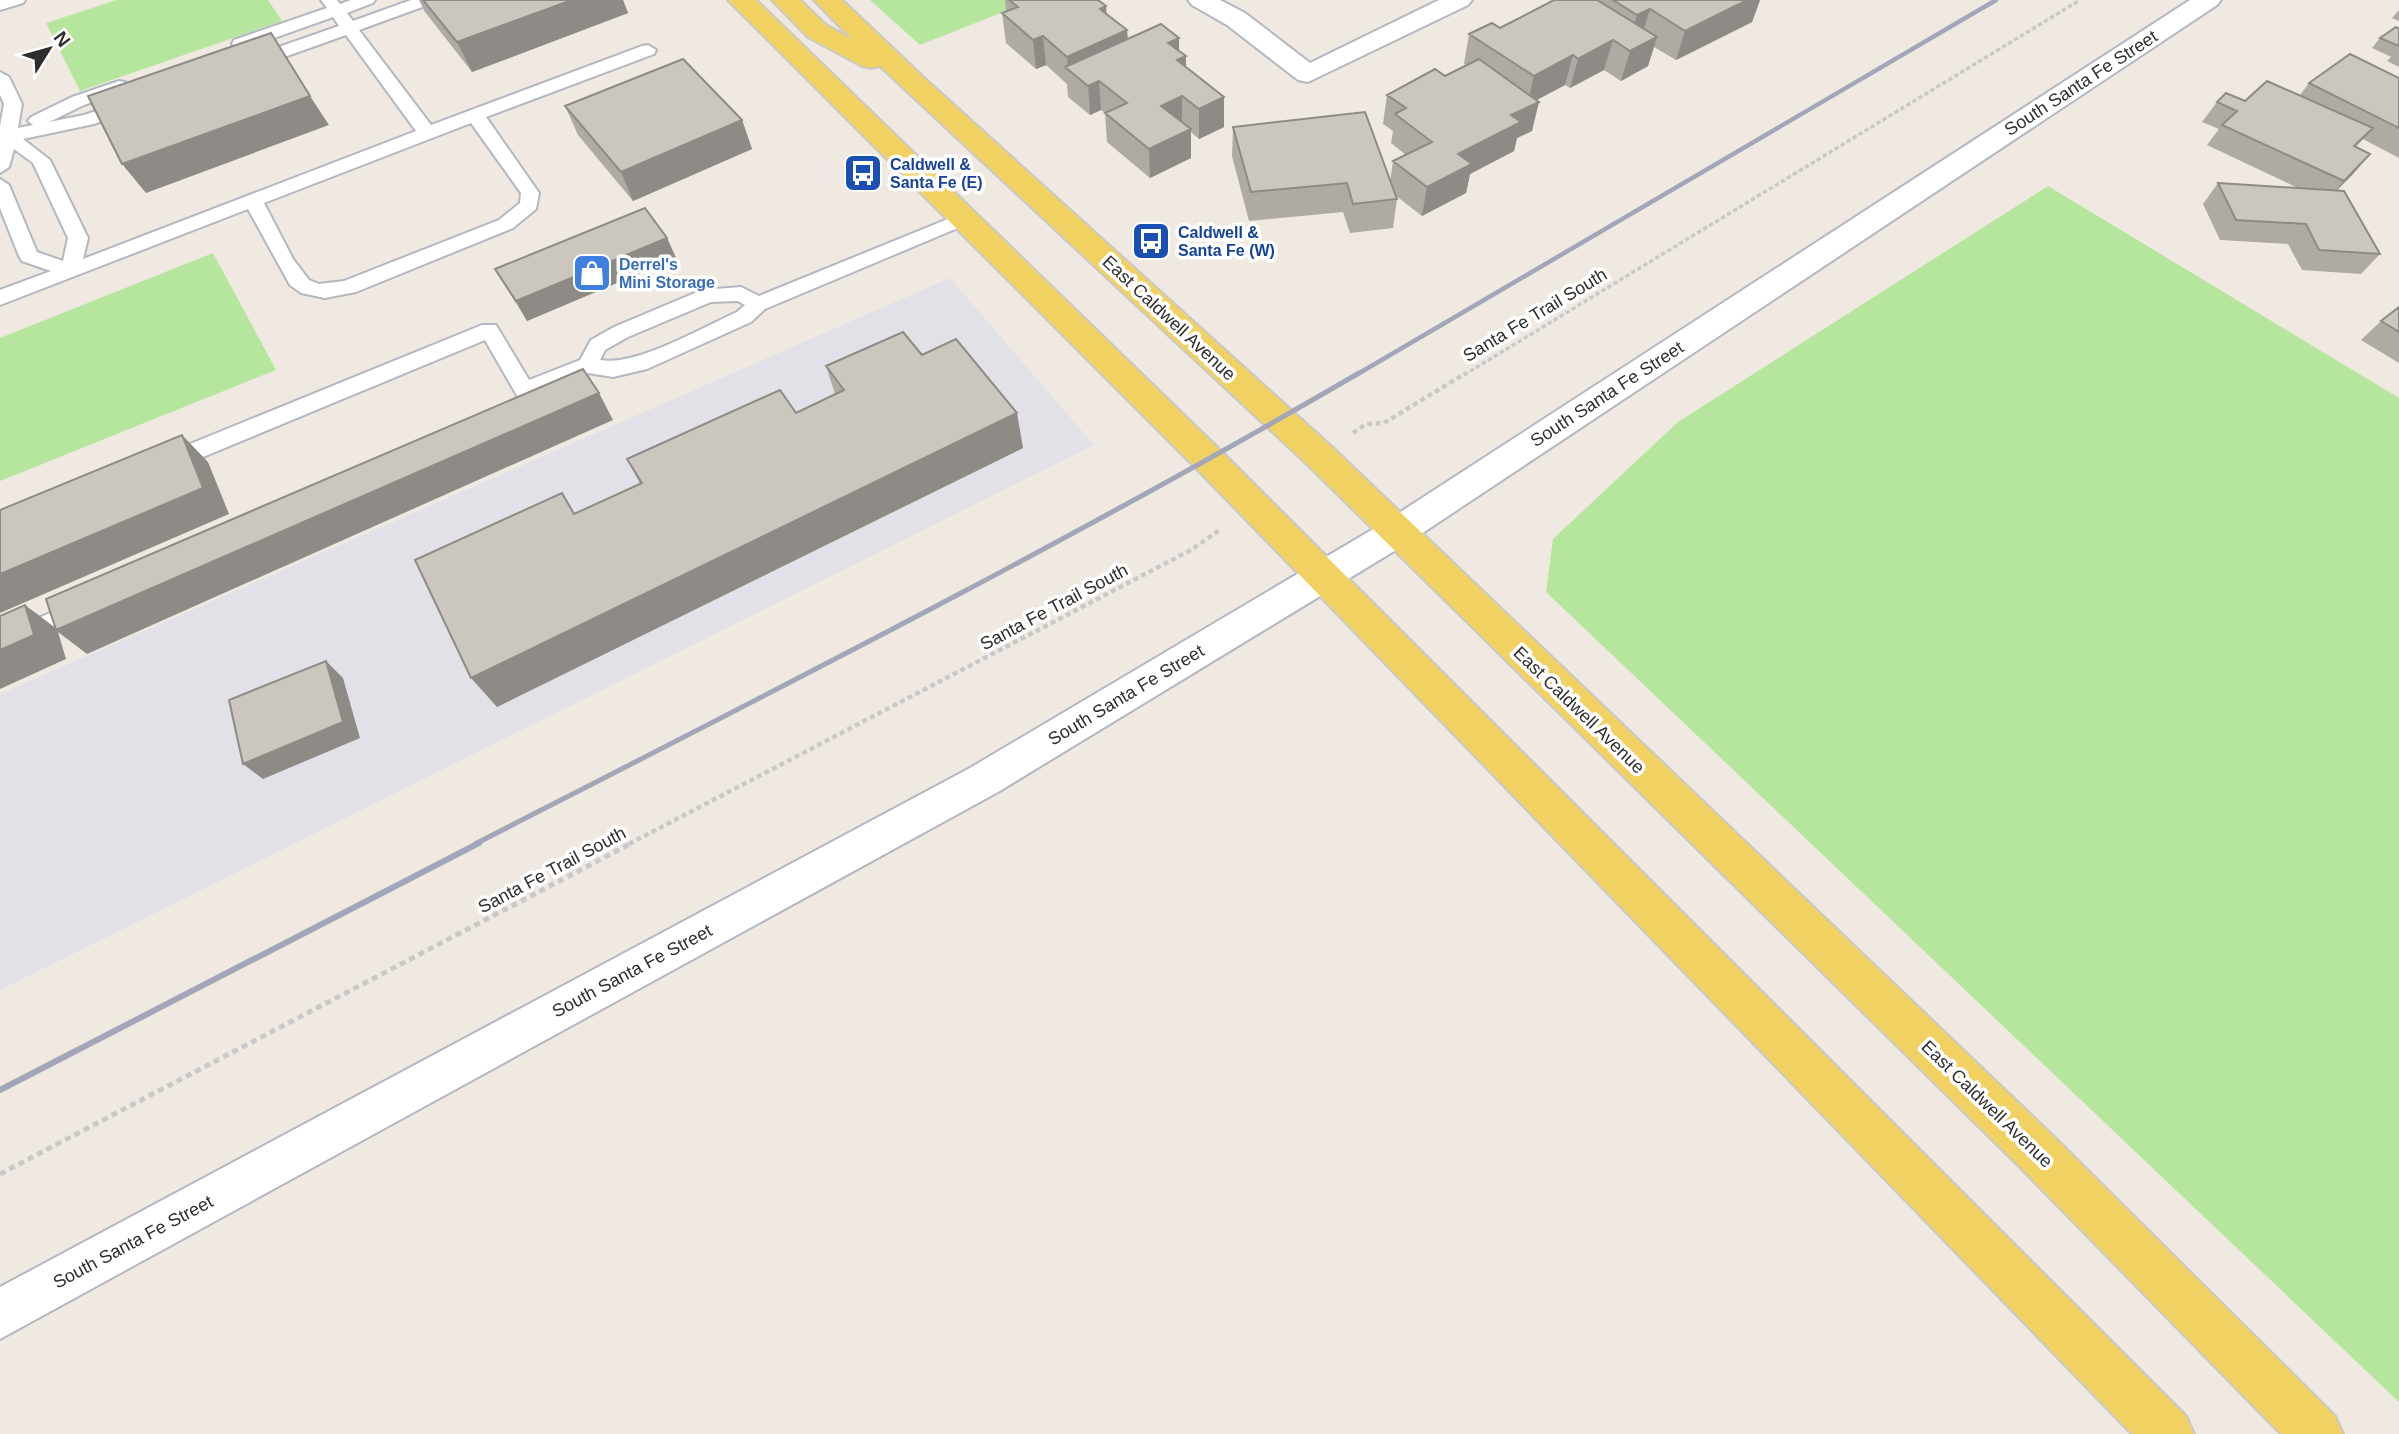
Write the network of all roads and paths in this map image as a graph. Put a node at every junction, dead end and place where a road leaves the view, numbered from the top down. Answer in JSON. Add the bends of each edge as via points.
{"nodes":[{"id":1,"x":17,"y":0,"type":"edge"},
{"id":2,"x":367,"y":0,"type":"edge"},
{"id":3,"x":427,"y":0,"type":"edge"},
{"id":4,"x":741,"y":0,"type":"edge"},
{"id":5,"x":785,"y":0,"type":"edge"},
{"id":6,"x":827,"y":0,"type":"edge"},
{"id":7,"x":1201,"y":0,"type":"edge"},
{"id":8,"x":1459,"y":0,"type":"edge"},
{"id":9,"x":2080,"y":0,"type":"edge"},
{"id":10,"x":2208,"y":0,"type":"edge"},
{"id":11,"x":0,"y":5,"type":"edge"},
{"id":12,"x":333,"y":5,"type":"edge"},
{"id":13,"x":348,"y":28,"type":"junction"},
{"id":14,"x":648,"y":50,"type":"dead end"},
{"id":15,"x":220,"y":51,"type":"edge"},
{"id":16,"x":231,"y":70,"type":"edge"},
{"id":17,"x":0,"y":77,"type":"edge"},
{"id":18,"x":130,"y":83,"type":"edge"},
{"id":19,"x":914,"y":83,"type":"junction"},
{"id":20,"x":153,"y":97,"type":"edge"},
{"id":21,"x":475,"y":115,"type":"junction"},
{"id":22,"x":427,"y":133,"type":"junction"},
{"id":23,"x":4,"y":134,"type":"edge"},
{"id":24,"x":0,"y":167,"type":"edge"},
{"id":25,"x":0,"y":185,"type":"edge"},
{"id":26,"x":253,"y":200,"type":"junction"},
{"id":27,"x":965,"y":218,"type":"junction"},
{"id":28,"x":70,"y":271,"type":"junction"},
{"id":29,"x":0,"y":298,"type":"edge"},
{"id":30,"x":758,"y":304,"type":"junction"},
{"id":31,"x":587,"y":365,"type":"junction"},
{"id":32,"x":524,"y":390,"type":"junction"},
{"id":33,"x":497,"y":426,"type":"edge"},
{"id":34,"x":1321,"y":457,"type":"junction"},
{"id":35,"x":142,"y":473,"type":"edge"},
{"id":36,"x":1254,"y":506,"type":"junction"},
{"id":37,"x":1397,"y":531,"type":"junction"},
{"id":38,"x":1324,"y":576,"type":"junction"},
{"id":39,"x":102,"y":600,"type":"edge"},
{"id":40,"x":0,"y":645,"type":"edge"},
{"id":41,"x":0,"y":1174,"type":"edge"},
{"id":42,"x":0,"y":1314,"type":"edge"},
{"id":43,"x":2168,"y":1434,"type":"edge"},
{"id":44,"x":2317,"y":1434,"type":"edge"}],
"edges":[{"from":1,"to":11,"type":"lane"},
{"from":2,"to":12,"type":"lane"},
{"from":3,"to":13,"type":"lane"},
{"from":4,"to":27,"type":"main road"},
{"from":5,"to":19,"type":"main road","via":[[817,31]]},
{"from":6,"to":19,"type":"main road","name":"East Caldwell Avenue"},
{"from":7,"to":8,"type":"street","via":[[1236,19],[1308,74]]},
{"from":9,"to":34,"type":"path","name":"Santa Fe Trail South","via":[[1384,423],[1366,424]]},
{"from":10,"to":37,"type":"street","name":"South Santa Fe Street"},
{"from":12,"to":13,"type":"lane"},
{"from":12,"to":15,"type":"lane"},
{"from":13,"to":16,"type":"lane"},
{"from":13,"to":22,"type":"lane"},
{"from":14,"to":21,"type":"lane"},
{"from":17,"to":23,"type":"lane","via":[[13,104]]},
{"from":18,"to":23,"type":"lane"},
{"from":19,"to":34,"type":"main road","name":"East Caldwell Avenue"},
{"from":20,"to":23,"type":"lane","via":[[88,120]]},
{"from":21,"to":22,"type":"lane"},
{"from":21,"to":26,"type":"lane","via":[[530,193],[529,205],[506,224],[349,287],[330,292],[300,284]]},
{"from":22,"to":26,"type":"lane"},
{"from":23,"to":24,"type":"lane"},
{"from":23,"to":28,"type":"lane","via":[[41,160],[78,239]]},
{"from":25,"to":28,"type":"lane","via":[[30,256]]},
{"from":26,"to":28,"type":"lane"},
{"from":27,"to":30,"type":"lane"},
{"from":27,"to":36,"type":"main road"},
{"from":28,"to":29,"type":"lane"},
{"from":30,"to":31,"type":"lane","via":[[744,317],[640,363],[614,370]]},
{"from":30,"to":31,"type":"lane","via":[[741,294],[709,295],[609,338],[598,345]]},
{"from":31,"to":32,"type":"lane"},
{"from":32,"to":33,"type":"lane","via":[[535,410]]},
{"from":32,"to":35,"type":"lane","via":[[489,330]]},
{"from":34,"to":37,"type":"main road","name":"East Caldwell Avenue"},
{"from":36,"to":38,"type":"main road"},
{"from":36,"to":41,"type":"path","name":"Santa Fe Trail South","via":[[1191,550]]},
{"from":37,"to":38,"type":"street","name":"South Santa Fe Street"},
{"from":37,"to":44,"type":"main road","name":"East Caldwell Avenue","via":[[2035,1150]]},
{"from":38,"to":42,"type":"street","name":"South Santa Fe Street","via":[[984,780]]},
{"from":38,"to":43,"type":"main road"},
{"from":39,"to":40,"type":"lane"}]}
